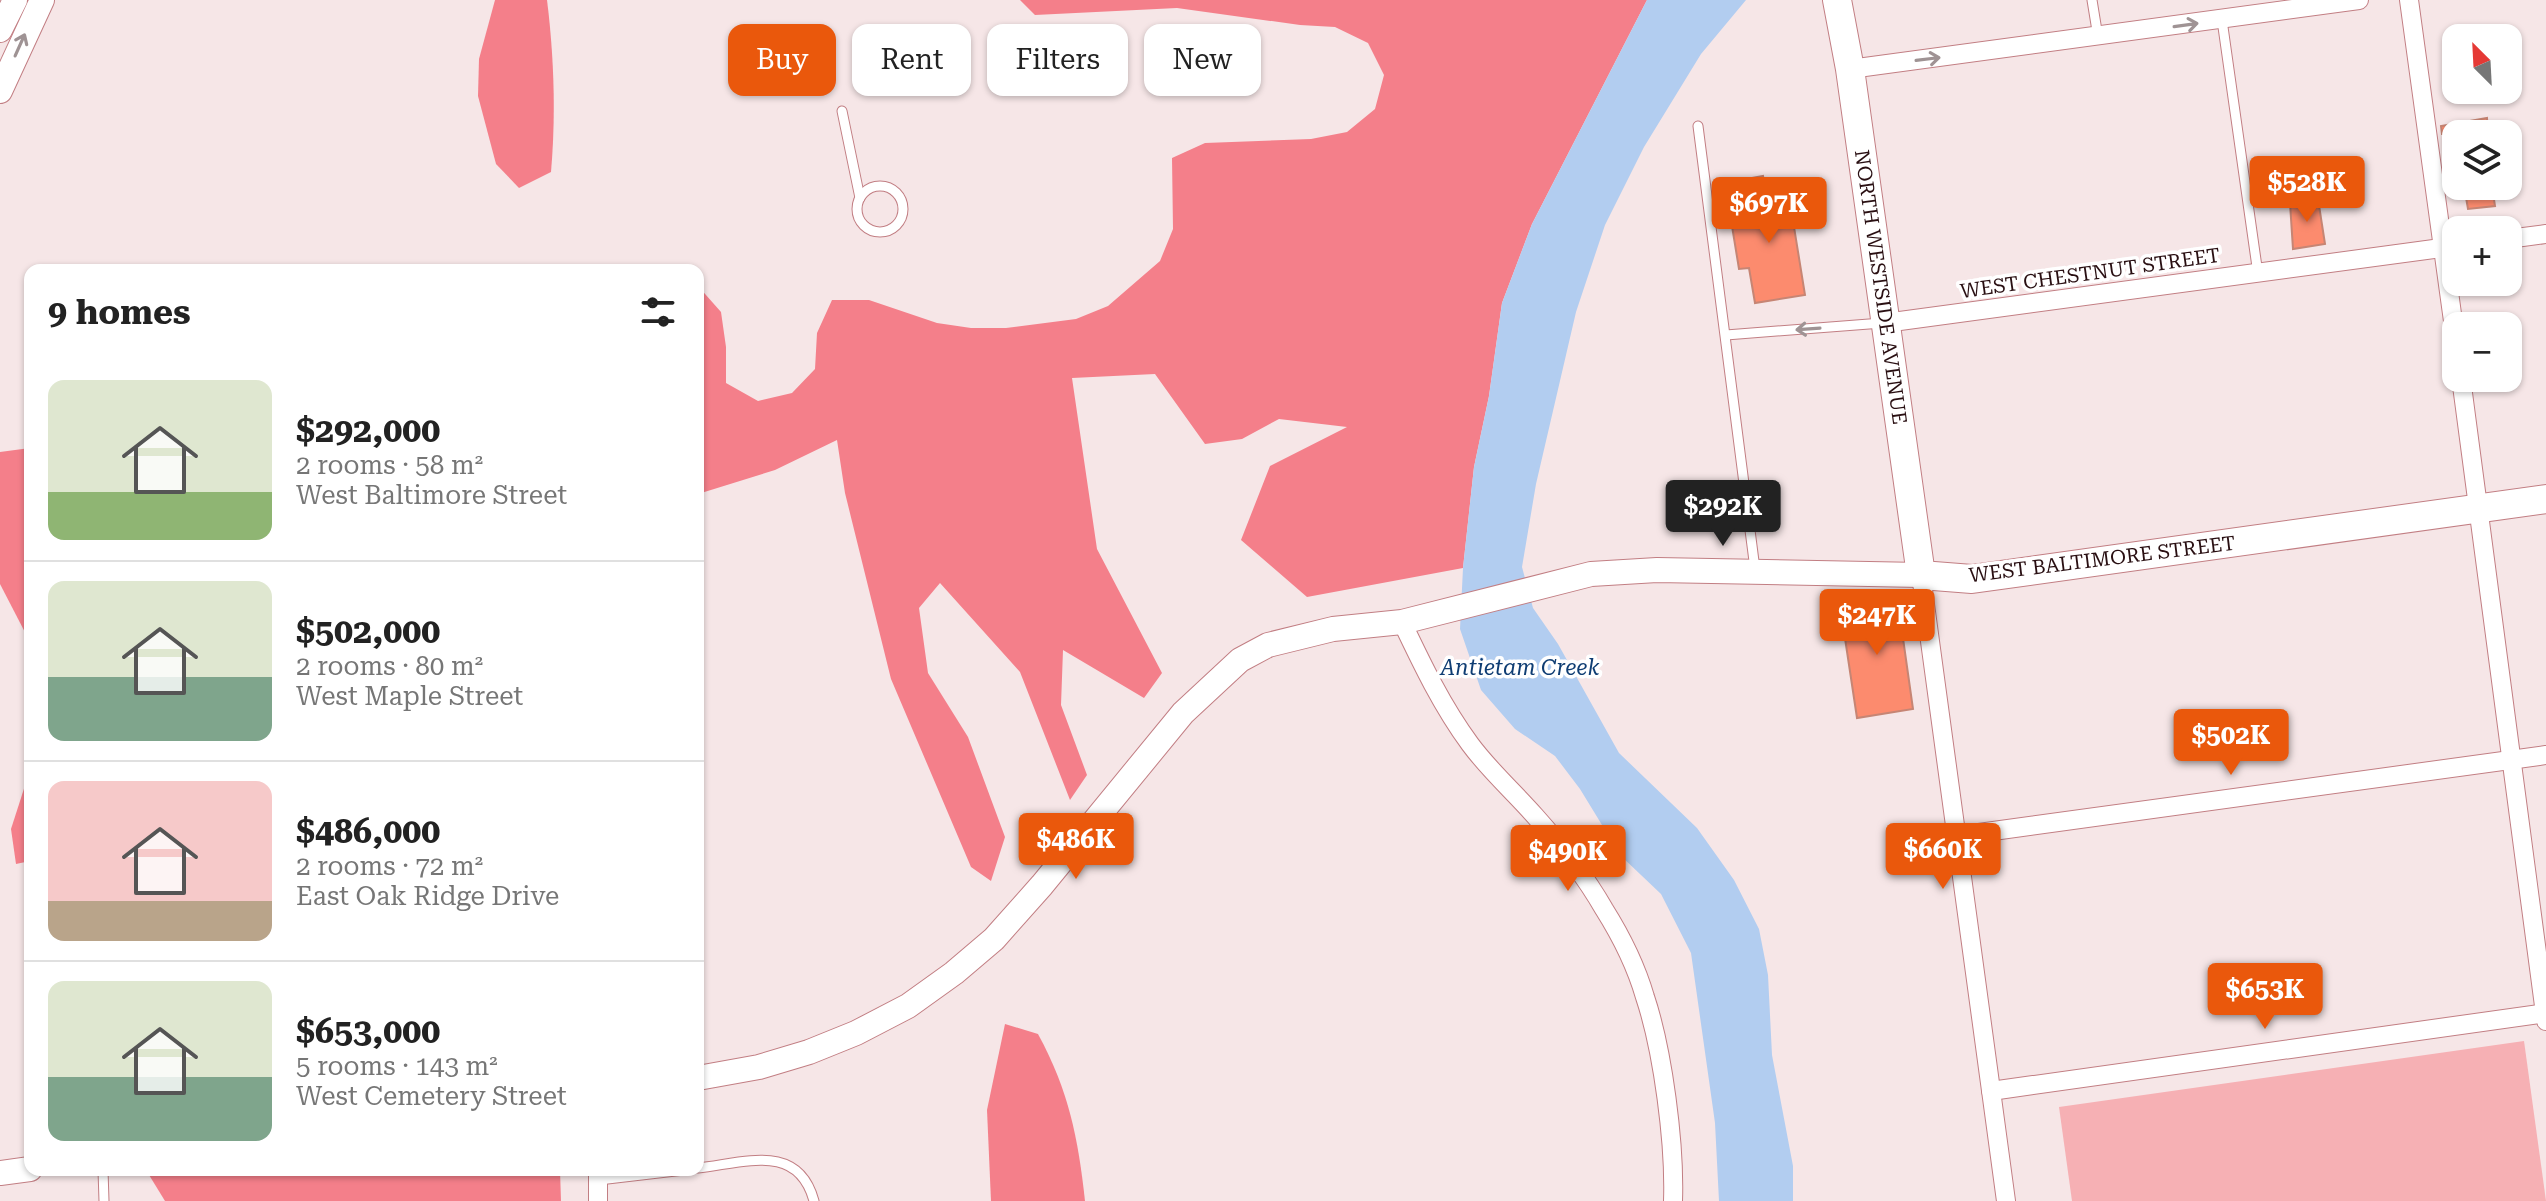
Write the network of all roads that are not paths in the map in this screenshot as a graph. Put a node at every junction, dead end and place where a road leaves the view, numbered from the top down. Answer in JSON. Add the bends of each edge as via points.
{"nodes":[{"id":1,"x":15,"y":0,"type":"edge"},
{"id":2,"x":42,"y":0,"type":"edge"},
{"id":3,"x":1837,"y":0,"type":"edge"},
{"id":4,"x":2092,"y":0,"type":"edge"},
{"id":5,"x":2359,"y":0,"type":"edge"},
{"id":6,"x":2409,"y":0,"type":"edge"},
{"id":7,"x":2222,"y":20,"type":"junction"},
{"id":8,"x":0,"y":30,"type":"edge"},
{"id":9,"x":2098,"y":37,"type":"junction"},
{"id":10,"x":1850,"y":69,"type":"junction"},
{"id":11,"x":0,"y":91,"type":"edge"},
{"id":12,"x":842,"y":111,"type":"dead end"},
{"id":13,"x":1698,"y":126,"type":"dead end"},
{"id":14,"x":860,"y":198,"type":"junction"},
{"id":15,"x":2445,"y":216,"type":"edge"},
{"id":16,"x":2546,"y":234,"type":"edge"},
{"id":17,"x":2522,"y":237,"type":"edge"},
{"id":18,"x":2442,"y":248,"type":"edge"},
{"id":19,"x":2258,"y":274,"type":"junction"},
{"id":20,"x":1885,"y":323,"type":"junction"},
{"id":21,"x":1726,"y":335,"type":"junction"},
{"id":22,"x":2463,"y":392,"type":"edge"},
{"id":23,"x":2546,"y":499,"type":"edge"},
{"id":24,"x":2478,"y":509,"type":"junction"},
{"id":25,"x":1755,"y":572,"type":"junction"},
{"id":26,"x":1921,"y":575,"type":"junction"},
{"id":27,"x":1412,"y":619,"type":"junction"},
{"id":28,"x":2546,"y":755,"type":"edge"},
{"id":29,"x":2511,"y":760,"type":"junction"},
{"id":30,"x":1957,"y":836,"type":"junction"},
{"id":31,"x":2546,"y":1013,"type":"edge"},
{"id":32,"x":2546,"y":1021,"type":"edge"},
{"id":33,"x":704,"y":1077,"type":"edge"},
{"id":34,"x":1991,"y":1091,"type":"junction"},
{"id":35,"x":704,"y":1167,"type":"edge"},
{"id":36,"x":24,"y":1170,"type":"edge"},
{"id":37,"x":0,"y":1173,"type":"edge"},
{"id":38,"x":103,"y":1176,"type":"edge"},
{"id":39,"x":599,"y":1176,"type":"edge"},
{"id":40,"x":104,"y":1201,"type":"edge"},
{"id":41,"x":598,"y":1201,"type":"edge"},
{"id":42,"x":814,"y":1201,"type":"edge"},
{"id":43,"x":1673,"y":1201,"type":"edge"},
{"id":44,"x":2006,"y":1201,"type":"edge"}],
"edges":[{"from":1,"to":8,"type":"street"},
{"from":11,"to":2,"type":"street","one_way":true},
{"from":3,"to":10,"type":"main road","name":"NORTH WESTSIDE AVENUE"},
{"from":4,"to":9,"type":"lane"},
{"from":5,"to":7,"type":"street"},
{"from":6,"to":15,"type":"street"},
{"from":9,"to":7,"type":"street","one_way":true},
{"from":7,"to":19,"type":"lane"},
{"from":10,"to":9,"type":"street","one_way":true},
{"from":10,"to":20,"type":"main road","name":"NORTH WESTSIDE AVENUE"},
{"from":12,"to":14,"type":"lane"},
{"from":13,"to":21,"type":"lane"},
{"from":14,"to":14,"type":"lane","via":[[858,215],[868,230],[886,231],[900,220],[902,203],[891,189],[873,187]]},
{"from":16,"to":17,"type":"street"},
{"from":18,"to":19,"type":"street","name":"WEST CHESTNUT STREET"},
{"from":19,"to":20,"type":"street","name":"WEST CHESTNUT STREET"},
{"from":20,"to":21,"type":"lane","one_way":true},
{"from":20,"to":26,"type":"main road","name":"NORTH WESTSIDE AVENUE"},
{"from":21,"to":25,"type":"lane"},
{"from":22,"to":24,"type":"street"},
{"from":23,"to":24,"type":"main road","name":"WEST BALTIMORE STREET"},
{"from":24,"to":26,"type":"main road","name":"WEST BALTIMORE STREET","via":[[1972,579]]},
{"from":24,"to":29,"type":"street"},
{"from":25,"to":26,"type":"street","name":"WEST BALTIMORE STREET"},
{"from":25,"to":27,"type":"street","name":"WEST BALTIMORE STREET","via":[[1591,574]]},
{"from":26,"to":30,"type":"street"},
{"from":27,"to":33,"type":"street","name":"WEST BALTIMORE STREET","via":[[1304,634],[1240,660],[1183,713],[994,939],[954,973],[908,1006],[856,1033],[759,1067]]},
{"from":27,"to":43,"type":"street","via":[[1447,711],[1575,866],[1627,951],[1646,997],[1658,1056]]},
{"from":28,"to":29,"type":"street"},
{"from":29,"to":30,"type":"street"},
{"from":29,"to":31,"type":"street"},
{"from":30,"to":34,"type":"street"},
{"from":31,"to":32,"type":"street"},
{"from":31,"to":34,"type":"street"},
{"from":34,"to":44,"type":"street"},
{"from":35,"to":42,"type":"lane","via":[[784,1162],[799,1171]]},
{"from":36,"to":37,"type":"street"},
{"from":38,"to":40,"type":"lane"},
{"from":39,"to":41,"type":"street"}]}
